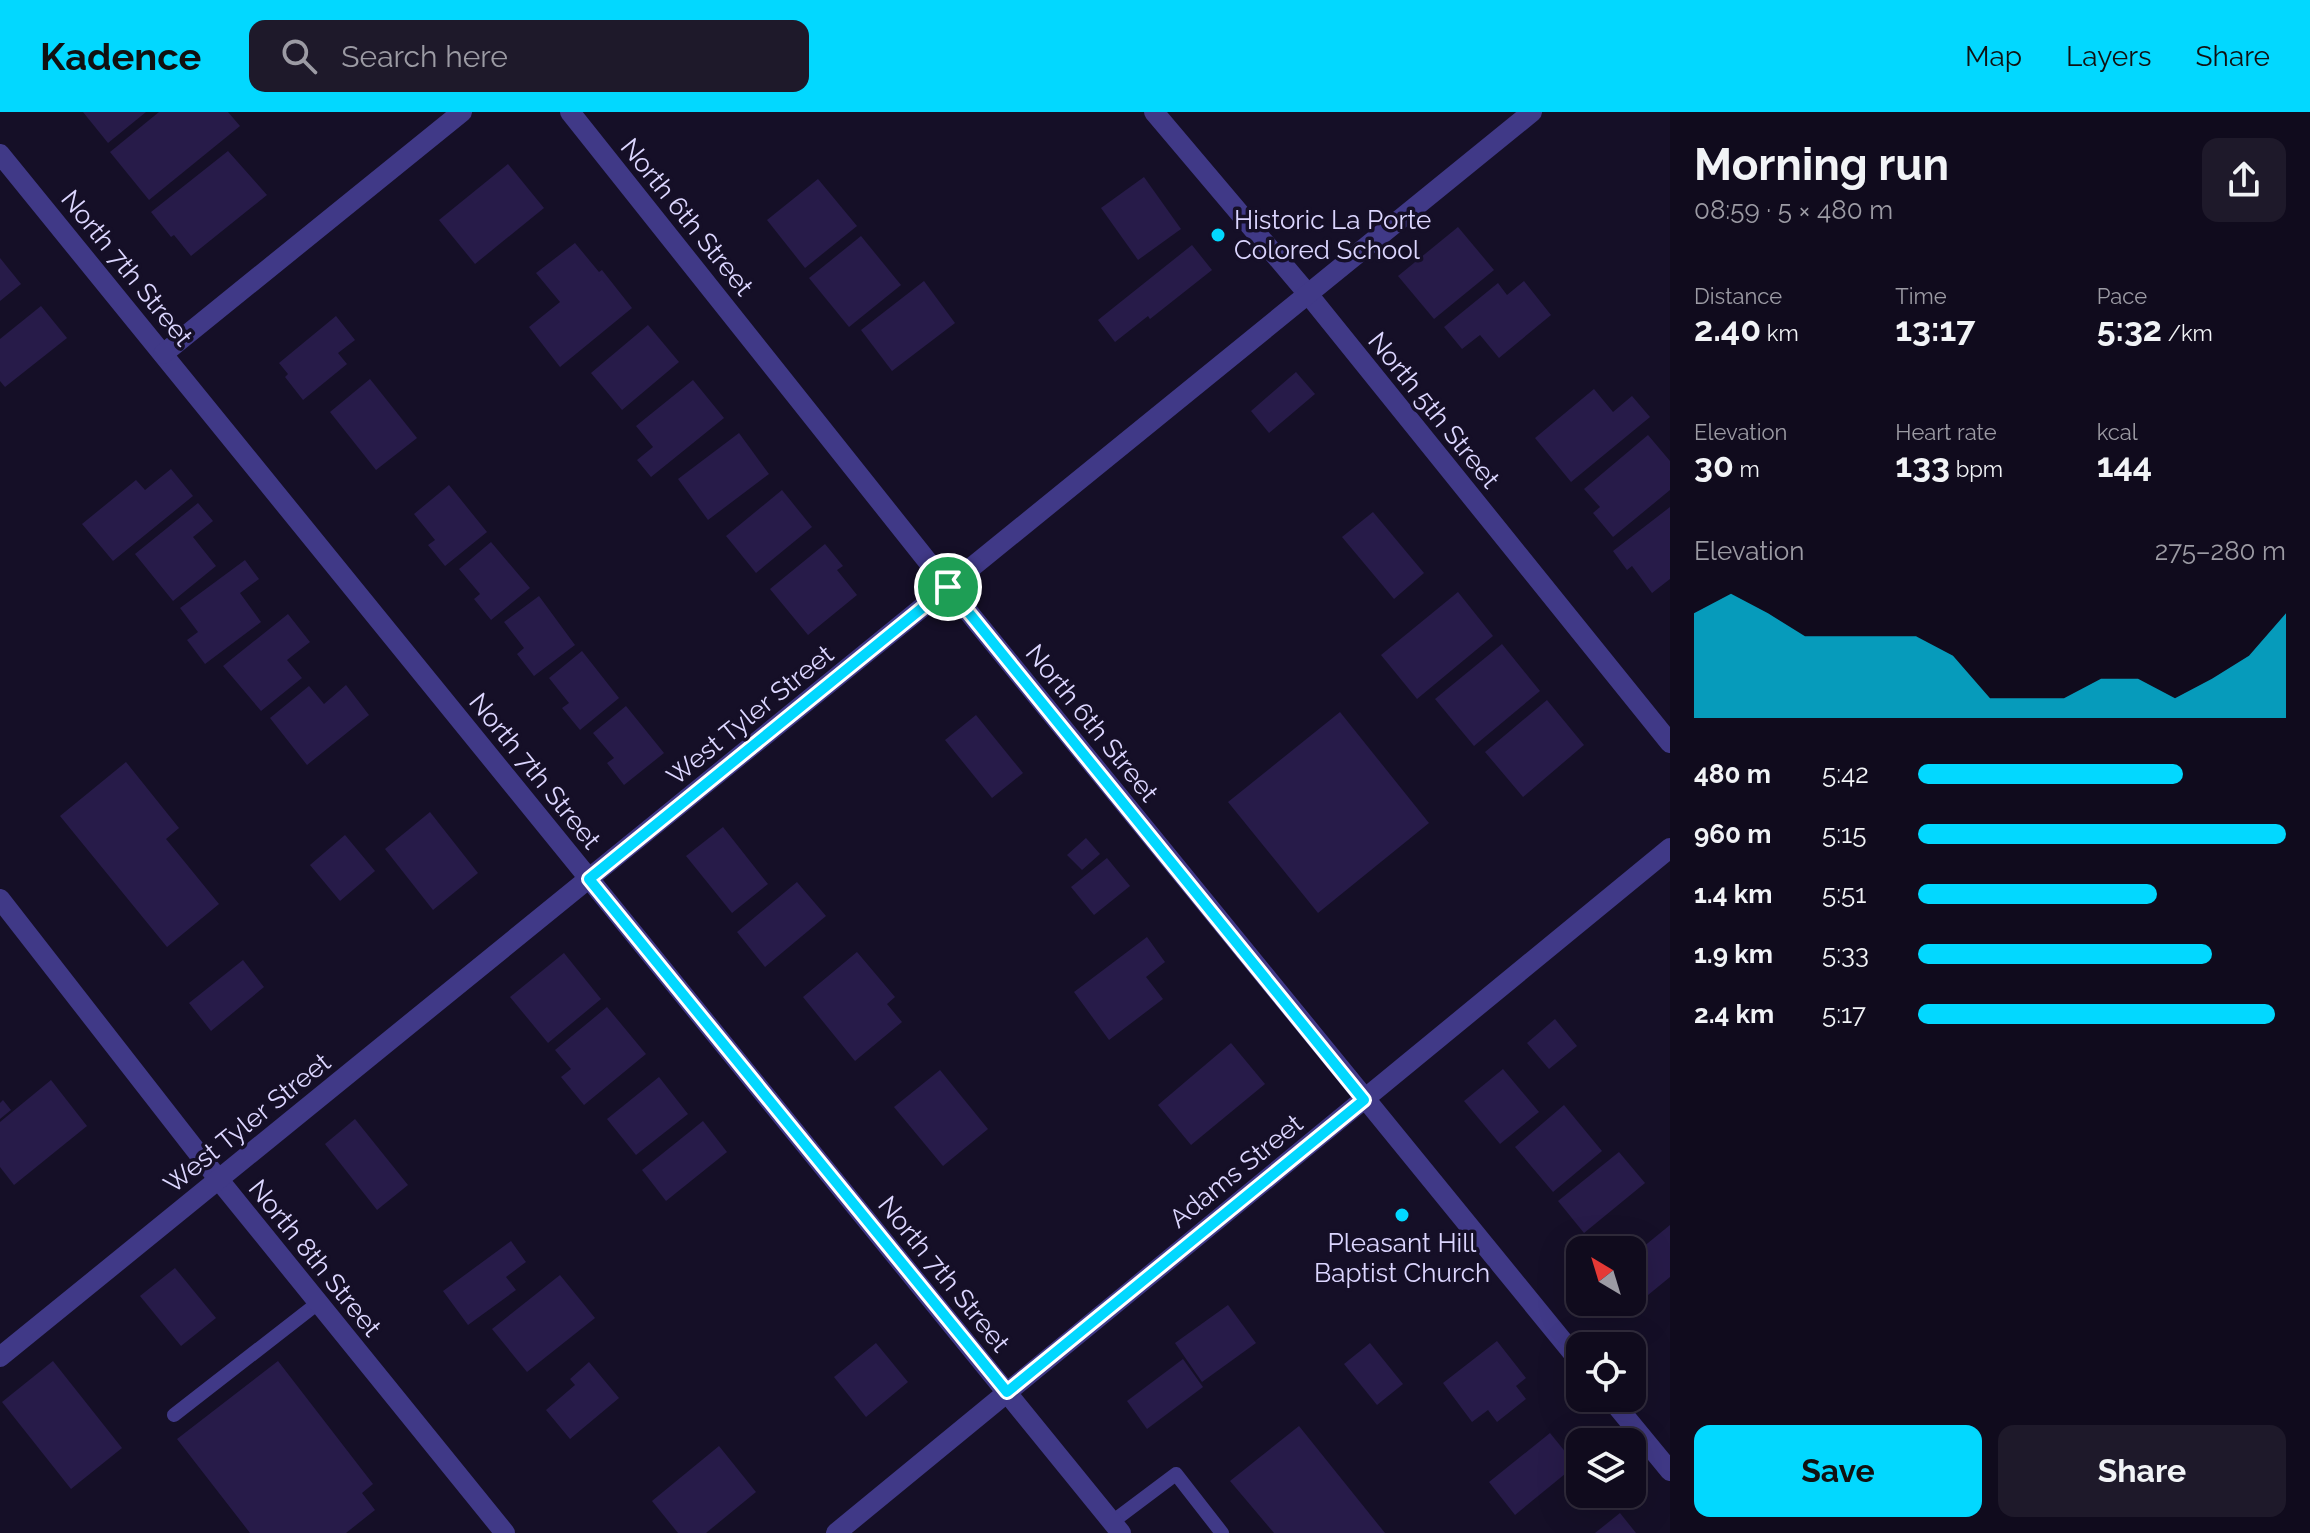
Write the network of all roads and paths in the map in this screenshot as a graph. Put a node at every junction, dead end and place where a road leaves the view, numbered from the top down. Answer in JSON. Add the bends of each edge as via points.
{"nodes":[{"id":1,"x":462,"y":112,"type":"edge"},
{"id":2,"x":570,"y":112,"type":"edge"},
{"id":3,"x":1154,"y":112,"type":"edge"},
{"id":4,"x":1532,"y":112,"type":"edge"},
{"id":5,"x":0,"y":154,"type":"edge"},
{"id":6,"x":1308,"y":294,"type":"junction"},
{"id":7,"x":163,"y":354,"type":"junction"},
{"id":8,"x":948,"y":587,"type":"junction"},
{"id":9,"x":1670,"y":743,"type":"edge"},
{"id":10,"x":1670,"y":848,"type":"edge"},
{"id":11,"x":589,"y":879,"type":"junction"},
{"id":12,"x":0,"y":899,"type":"edge"},
{"id":13,"x":1364,"y":1100,"type":"junction"},
{"id":14,"x":219,"y":1180,"type":"junction"},
{"id":15,"x":318,"y":1303,"type":"junction"},
{"id":16,"x":1566,"y":1345,"type":"edge"},
{"id":17,"x":0,"y":1357,"type":"edge"},
{"id":18,"x":1007,"y":1392,"type":"junction"},
{"id":19,"x":1622,"y":1412,"type":"edge"},
{"id":20,"x":174,"y":1415,"type":"dead end"},
{"id":21,"x":1670,"y":1471,"type":"edge"},
{"id":22,"x":1116,"y":1528,"type":"edge"},
{"id":23,"x":505,"y":1533,"type":"edge"},
{"id":24,"x":836,"y":1533,"type":"edge"},
{"id":25,"x":1222,"y":1533,"type":"edge"}],
"edges":[{"from":1,"to":7,"type":"street"},
{"from":2,"to":8,"type":"street","name":"North 6th Street"},
{"from":3,"to":6,"type":"street","name":"North 5th Street"},
{"from":4,"to":6,"type":"street","name":"West Tyler Street"},
{"from":5,"to":7,"type":"street","name":"North 7th Street"},
{"from":6,"to":8,"type":"street","name":"West Tyler Street"},
{"from":6,"to":9,"type":"street","name":"North 5th Street"},
{"from":7,"to":11,"type":"street","name":"North 7th Street"},
{"from":8,"to":11,"type":"street","name":"West Tyler Street"},
{"from":8,"to":13,"type":"street","name":"North 6th Street"},
{"from":10,"to":13,"type":"street","name":"Adams Street"},
{"from":11,"to":14,"type":"street","name":"West Tyler Street"},
{"from":11,"to":18,"type":"street","name":"North 7th Street"},
{"from":12,"to":14,"type":"street","name":"North 8th Street"},
{"from":13,"to":16,"type":"street","name":"North 6th Street"},
{"from":13,"to":18,"type":"street","name":"Adams Street"},
{"from":14,"to":15,"type":"street","name":"North 8th Street"},
{"from":14,"to":17,"type":"street","name":"West Tyler Street"},
{"from":15,"to":20,"type":"lane"},
{"from":15,"to":23,"type":"street","name":"North 8th Street"},
{"from":18,"to":22,"type":"street","name":"North 7th Street"},
{"from":18,"to":24,"type":"street","name":"Adams Street"},
{"from":19,"to":21,"type":"street"},
{"from":22,"to":25,"type":"lane","via":[[1176,1474]]}]}
